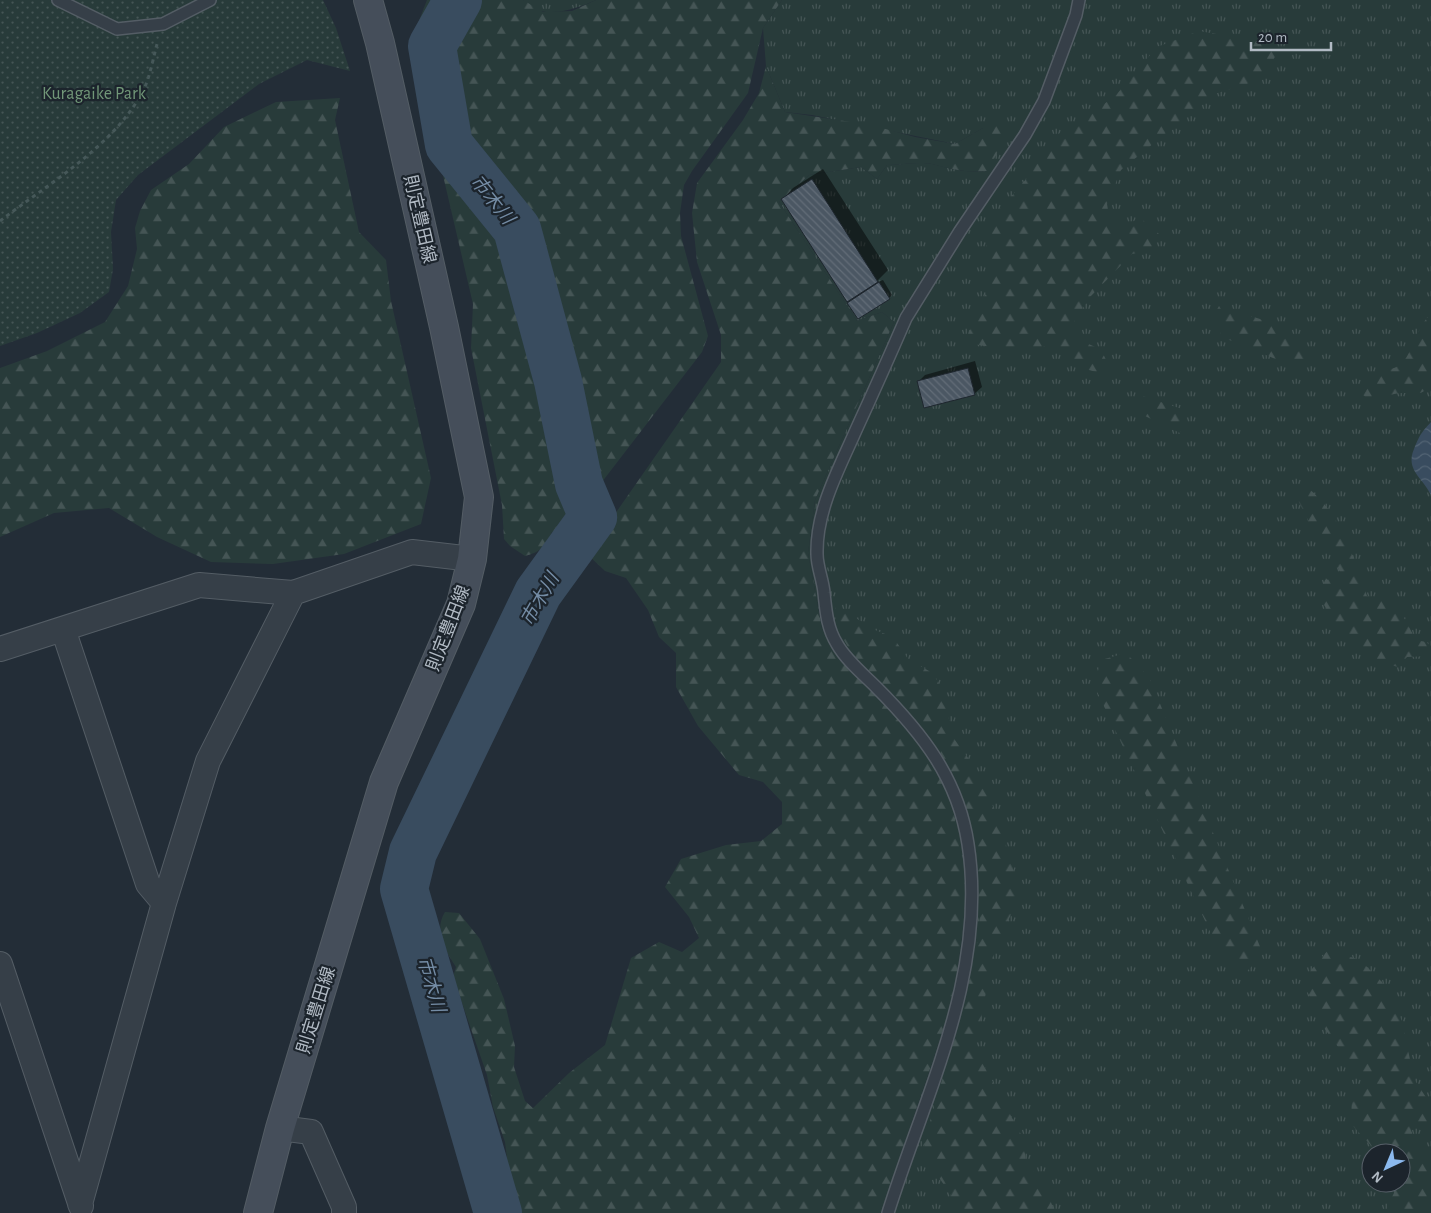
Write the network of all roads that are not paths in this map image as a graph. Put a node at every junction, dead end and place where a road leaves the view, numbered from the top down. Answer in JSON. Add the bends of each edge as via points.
{"nodes":[{"id":1,"x":58,"y":0,"type":"edge"},
{"id":2,"x":210,"y":0,"type":"edge"},
{"id":3,"x":368,"y":0,"type":"edge"},
{"id":4,"x":1079,"y":0,"type":"edge"},
{"id":5,"x":472,"y":559,"type":"junction"},
{"id":6,"x":293,"y":593,"type":"junction"},
{"id":7,"x":62,"y":629,"type":"junction"},
{"id":8,"x":0,"y":649,"type":"edge"},
{"id":9,"x":164,"y":903,"type":"junction"},
{"id":10,"x":0,"y":964,"type":"edge"},
{"id":11,"x":280,"y":1128,"type":"junction"},
{"id":12,"x":81,"y":1208,"type":"edge"},
{"id":13,"x":258,"y":1213,"type":"edge"},
{"id":14,"x":344,"y":1213,"type":"edge"},
{"id":15,"x":888,"y":1213,"type":"edge"}],
"edges":[{"from":1,"to":2,"type":"lane","via":[[117,29],[163,24]]},
{"from":3,"to":5,"type":"main road","name":"則定豊田線","via":[[479,497]]},
{"from":4,"to":15,"type":"lane","via":[[1044,101],[914,304],[824,502],[817,555],[828,627],[838,646],[910,721],[938,759],[958,801],[968,844],[972,895],[960,997]]},
{"from":5,"to":6,"type":"street","via":[[412,552]]},
{"from":5,"to":11,"type":"main road","name":"則定豊田線","via":[[461,604],[384,782]]},
{"from":6,"to":7,"type":"street","via":[[199,585]]},
{"from":6,"to":9,"type":"street","via":[[208,760]]},
{"from":7,"to":8,"type":"street"},
{"from":7,"to":9,"type":"street","via":[[148,884]]},
{"from":9,"to":12,"type":"street"},
{"from":10,"to":12,"type":"street"},
{"from":11,"to":13,"type":"main road","name":"則定豊田線"},
{"from":11,"to":14,"type":"street","via":[[311,1132]]}]}
